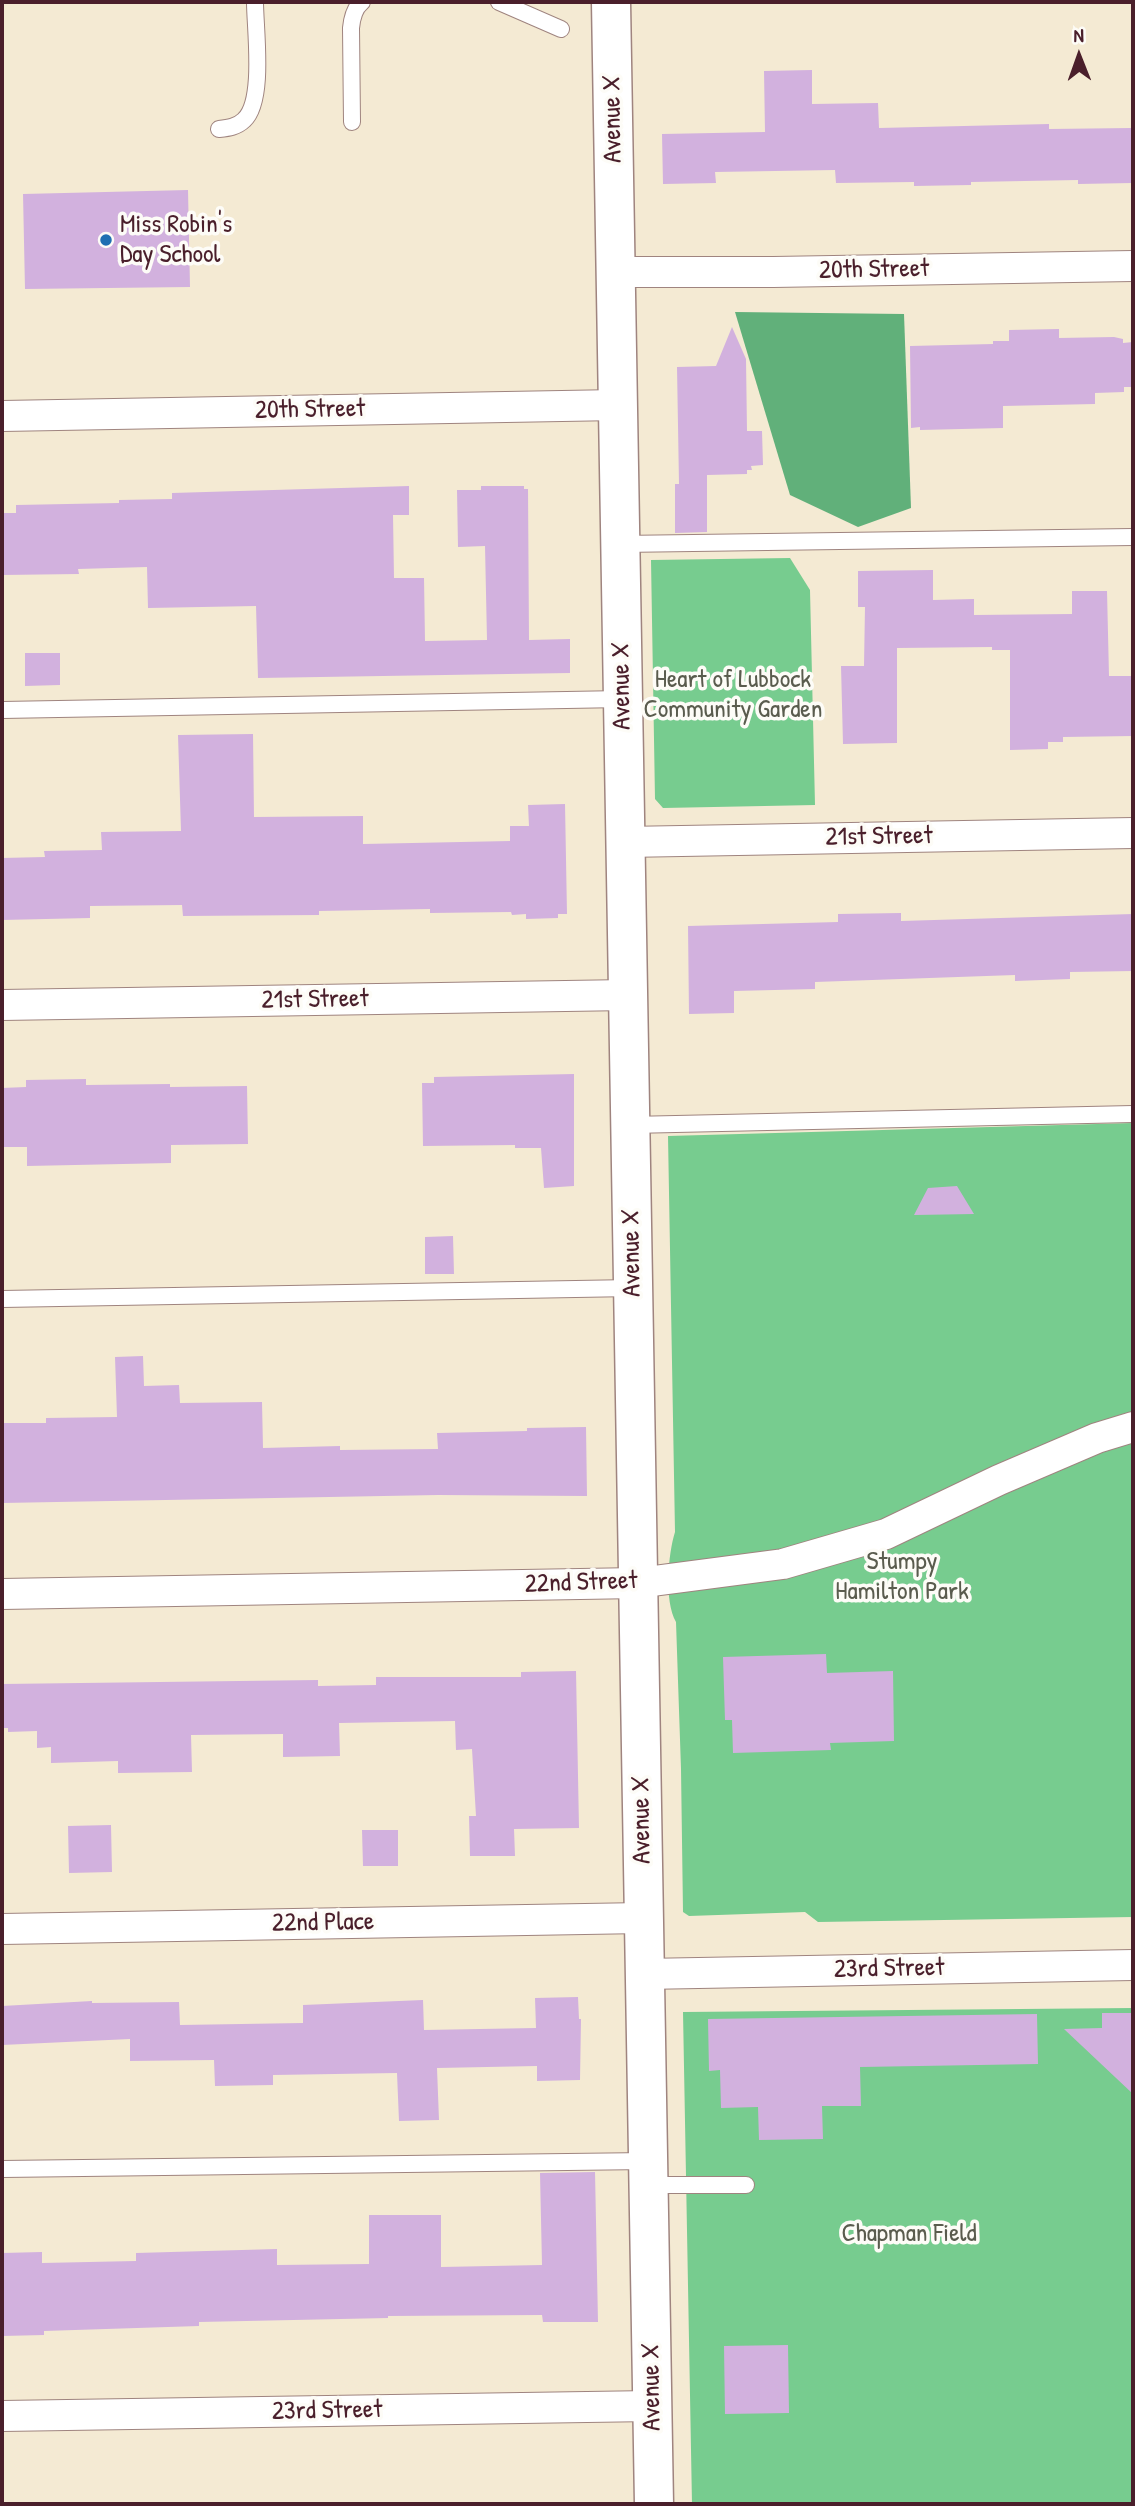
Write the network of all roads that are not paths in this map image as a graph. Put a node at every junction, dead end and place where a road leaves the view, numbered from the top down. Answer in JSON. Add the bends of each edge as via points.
{"nodes":[{"id":1,"x":255,"y":2,"type":"edge"},
{"id":2,"x":362,"y":2,"type":"edge"},
{"id":3,"x":499,"y":2,"type":"edge"},
{"id":4,"x":611,"y":2,"type":"edge"},
{"id":5,"x":561,"y":29,"type":"dead end"},
{"id":6,"x":352,"y":122,"type":"dead end"},
{"id":7,"x":219,"y":130,"type":"dead end"},
{"id":8,"x":1133,"y":266,"type":"edge"},
{"id":9,"x":616,"y":272,"type":"junction"},
{"id":10,"x":618,"y":405,"type":"junction"},
{"id":11,"x":2,"y":416,"type":"edge"},
{"id":12,"x":1133,"y":537,"type":"edge"},
{"id":13,"x":620,"y":544,"type":"junction"},
{"id":14,"x":622,"y":699,"type":"junction"},
{"id":15,"x":2,"y":710,"type":"edge"},
{"id":16,"x":1133,"y":833,"type":"edge"},
{"id":17,"x":625,"y":842,"type":"junction"},
{"id":18,"x":628,"y":995,"type":"junction"},
{"id":19,"x":2,"y":1004,"type":"edge"},
{"id":20,"x":1133,"y":1114,"type":"edge"},
{"id":21,"x":630,"y":1125,"type":"junction"},
{"id":22,"x":633,"y":1288,"type":"junction"},
{"id":23,"x":2,"y":1299,"type":"edge"},
{"id":24,"x":1133,"y":1427,"type":"edge"},
{"id":25,"x":638,"y":1583,"type":"junction"},
{"id":26,"x":2,"y":1594,"type":"edge"},
{"id":27,"x":643,"y":1918,"type":"junction"},
{"id":28,"x":2,"y":1929,"type":"edge"},
{"id":29,"x":1133,"y":1965,"type":"edge"},
{"id":30,"x":644,"y":1974,"type":"junction"},
{"id":31,"x":2,"y":2169,"type":"edge"},
{"id":32,"x":648,"y":2173,"type":"junction"},
{"id":33,"x":746,"y":2185,"type":"dead end"},
{"id":34,"x":652,"y":2406,"type":"junction"},
{"id":35,"x":2,"y":2416,"type":"edge"},
{"id":36,"x":654,"y":2504,"type":"edge"}],
"edges":[{"from":1,"to":7,"type":"lane","via":[[254,104],[246,120]]},
{"from":2,"to":6,"type":"lane","via":[[351,28]]},
{"from":3,"to":5,"type":"lane"},
{"from":4,"to":9,"type":"street","name":"Avenue X"},
{"from":8,"to":9,"type":"street","name":"20th Street"},
{"from":9,"to":10,"type":"street","name":"Avenue X"},
{"from":10,"to":11,"type":"street","name":"20th Street"},
{"from":10,"to":13,"type":"street","name":"Avenue X"},
{"from":12,"to":13,"type":"lane"},
{"from":13,"to":14,"type":"street","name":"Avenue X"},
{"from":14,"to":15,"type":"lane"},
{"from":14,"to":17,"type":"street","name":"Avenue X"},
{"from":16,"to":17,"type":"street","name":"21st Street"},
{"from":17,"to":18,"type":"street","name":"Avenue X"},
{"from":18,"to":19,"type":"street","name":"21st Street"},
{"from":18,"to":21,"type":"street","name":"Avenue X"},
{"from":20,"to":21,"type":"lane"},
{"from":21,"to":22,"type":"street","name":"Avenue X"},
{"from":22,"to":23,"type":"lane"},
{"from":22,"to":25,"type":"street","name":"Avenue X"},
{"from":24,"to":25,"type":"street","name":"22nd Street","via":[[999,1480],[886,1534],[783,1564]]},
{"from":25,"to":26,"type":"street","name":"22nd Street"},
{"from":25,"to":27,"type":"street","name":"Avenue X"},
{"from":27,"to":28,"type":"street","name":"22nd Place"},
{"from":27,"to":30,"type":"street","name":"Avenue X"},
{"from":29,"to":30,"type":"street","name":"23rd Street"},
{"from":30,"to":32,"type":"street","name":"Avenue X"},
{"from":31,"to":32,"type":"lane"},
{"from":32,"to":33,"type":"lane"},
{"from":32,"to":34,"type":"street","name":"Avenue X"},
{"from":34,"to":35,"type":"street","name":"23rd Street"},
{"from":34,"to":36,"type":"street","name":"Avenue X"}]}
